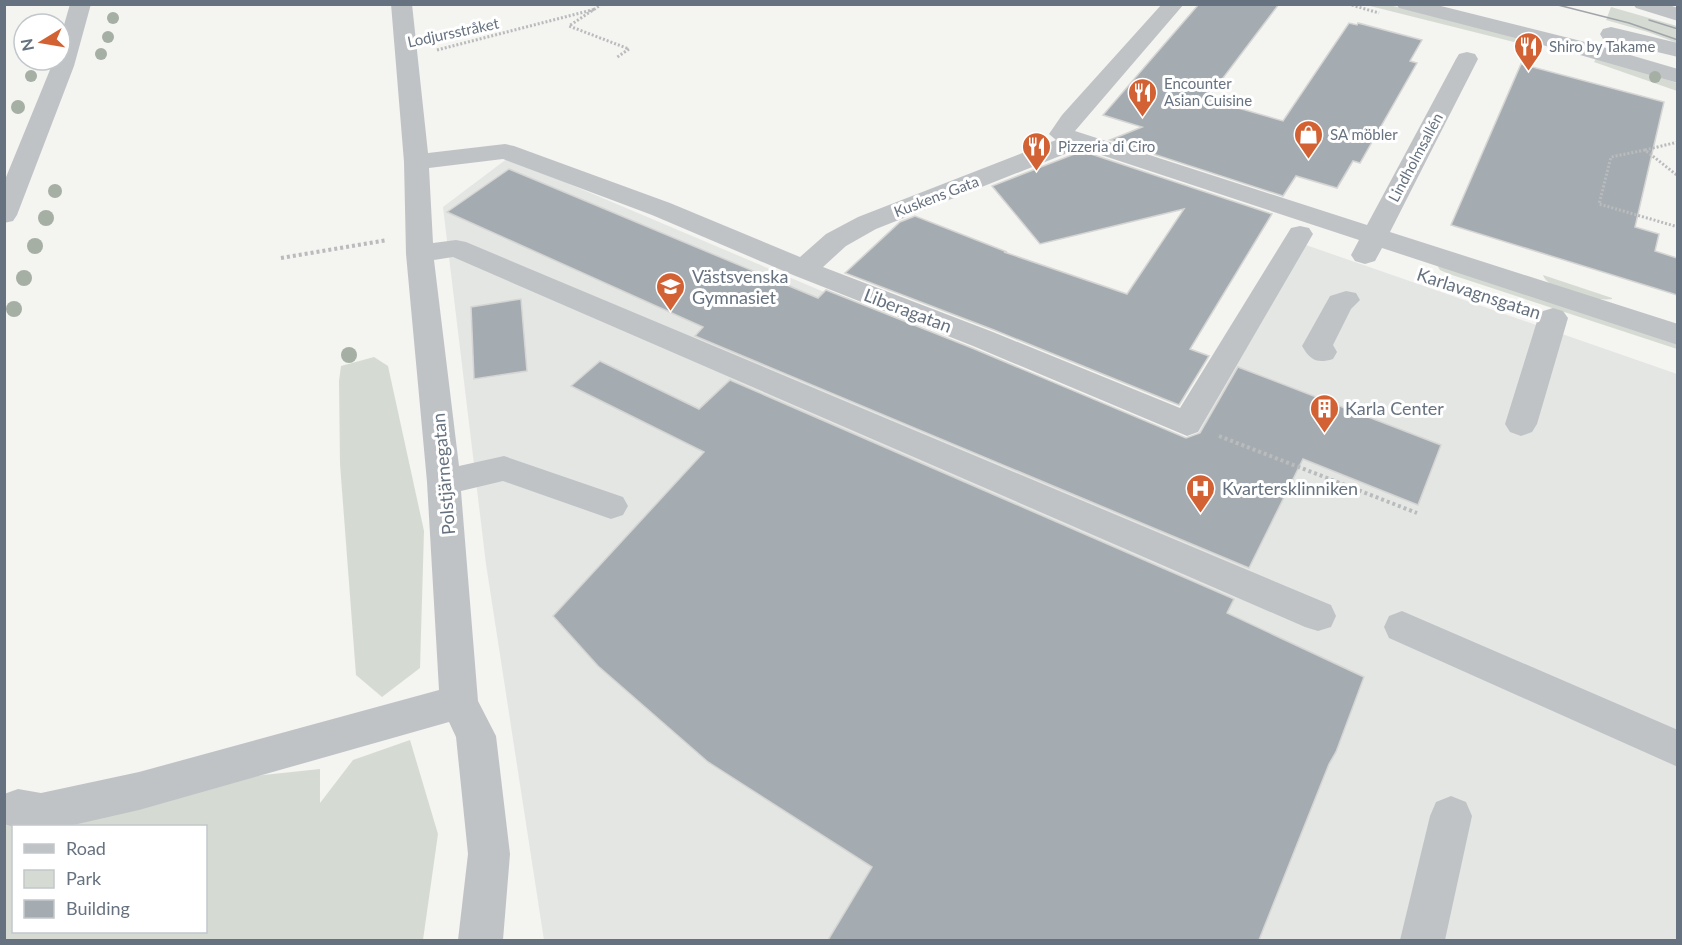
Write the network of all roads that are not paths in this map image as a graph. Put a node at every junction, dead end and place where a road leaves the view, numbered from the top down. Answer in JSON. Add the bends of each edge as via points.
{"nodes":[{"id":1,"x":81,"y":4,"type":"edge"},
{"id":2,"x":401,"y":4,"type":"edge"},
{"id":3,"x":1174,"y":4,"type":"edge"},
{"id":4,"x":1406,"y":4,"type":"edge"},
{"id":5,"x":1487,"y":4,"type":"edge"},
{"id":6,"x":1643,"y":4,"type":"edge"},
{"id":7,"x":1677,"y":15,"type":"edge"},
{"id":8,"x":1677,"y":50,"type":"edge"},
{"id":9,"x":1467,"y":59,"type":"dead end"},
{"id":10,"x":1677,"y":76,"type":"edge"},
{"id":11,"x":1070,"y":137,"type":"junction"},
{"id":12,"x":416,"y":162,"type":"junction"},
{"id":13,"x":4,"y":215,"type":"edge"},
{"id":14,"x":1305,"y":225,"type":"junction"},
{"id":15,"x":1370,"y":245,"type":"junction"},
{"id":16,"x":408,"y":246,"type":"junction"},
{"id":17,"x":803,"y":269,"type":"junction"},
{"id":18,"x":1346,"y":300,"type":"dead end"},
{"id":19,"x":1553,"y":318,"type":"junction"},
{"id":20,"x":1677,"y":335,"type":"edge"},
{"id":21,"x":1322,"y":352,"type":"dead end"},
{"id":22,"x":1677,"y":358,"type":"edge"},
{"id":23,"x":1521,"y":424,"type":"dead end"},
{"id":24,"x":444,"y":482,"type":"junction"},
{"id":25,"x":611,"y":506,"type":"dead end"},
{"id":26,"x":1318,"y":616,"type":"dead end"},
{"id":27,"x":1402,"y":627,"type":"dead end"},
{"id":28,"x":459,"y":702,"type":"junction"},
{"id":29,"x":1677,"y":749,"type":"edge"},
{"id":30,"x":18,"y":809,"type":"dead end"},
{"id":31,"x":1451,"y":816,"type":"dead end"},
{"id":32,"x":481,"y":940,"type":"edge"},
{"id":33,"x":1422,"y":940,"type":"edge"}],
"edges":[{"from":1,"to":13,"type":"street","via":[[63,66]]},
{"from":2,"to":12,"type":"street","name":"Polstjärnegatan"},
{"from":3,"to":11,"type":"street","via":[[1070,120]]},
{"from":4,"to":10,"type":"street"},
{"from":5,"to":8,"type":"street"},
{"from":6,"to":7,"type":"street"},
{"from":9,"to":15,"type":"street","name":"Lindholmsallén"},
{"from":11,"to":14,"type":"street","name":"Karlavagnsgatan"},
{"from":11,"to":17,"type":"street","name":"Kuskens Gata","via":[[867,223],[836,240]]},
{"from":12,"to":16,"type":"street","name":"Polstjärnegatan"},
{"from":12,"to":17,"type":"street","name":"Liberagatan","via":[[505,151],[661,209]]},
{"from":14,"to":15,"type":"street","name":"Karlavagnsgatan"},
{"from":14,"to":17,"type":"street","name":"Liberagatan","via":[[1187,424]]},
{"from":15,"to":19,"type":"street","name":"Karlavagnsgatan"},
{"from":15,"to":20,"type":"street","name":"Karlavagnsgatan"},
{"from":16,"to":24,"type":"street","name":"Polstjärnegatan"},
{"from":16,"to":26,"type":"street","via":[[456,248]]},
{"from":18,"to":21,"type":"street","via":[[1340,303],[1317,346]]},
{"from":19,"to":22,"type":"street","name":"Karlavagnsgatan"},
{"from":19,"to":23,"type":"street"},
{"from":24,"to":25,"type":"street","via":[[504,468]]},
{"from":24,"to":28,"type":"street","name":"Polstjärnegatan"},
{"from":27,"to":29,"type":"street"},
{"from":28,"to":30,"type":"street","via":[[139,791],[42,813]]},
{"from":28,"to":32,"type":"street","name":"Polstjärnegatan","via":[[476,736],[489,854]]},
{"from":31,"to":33,"type":"street"}]}
